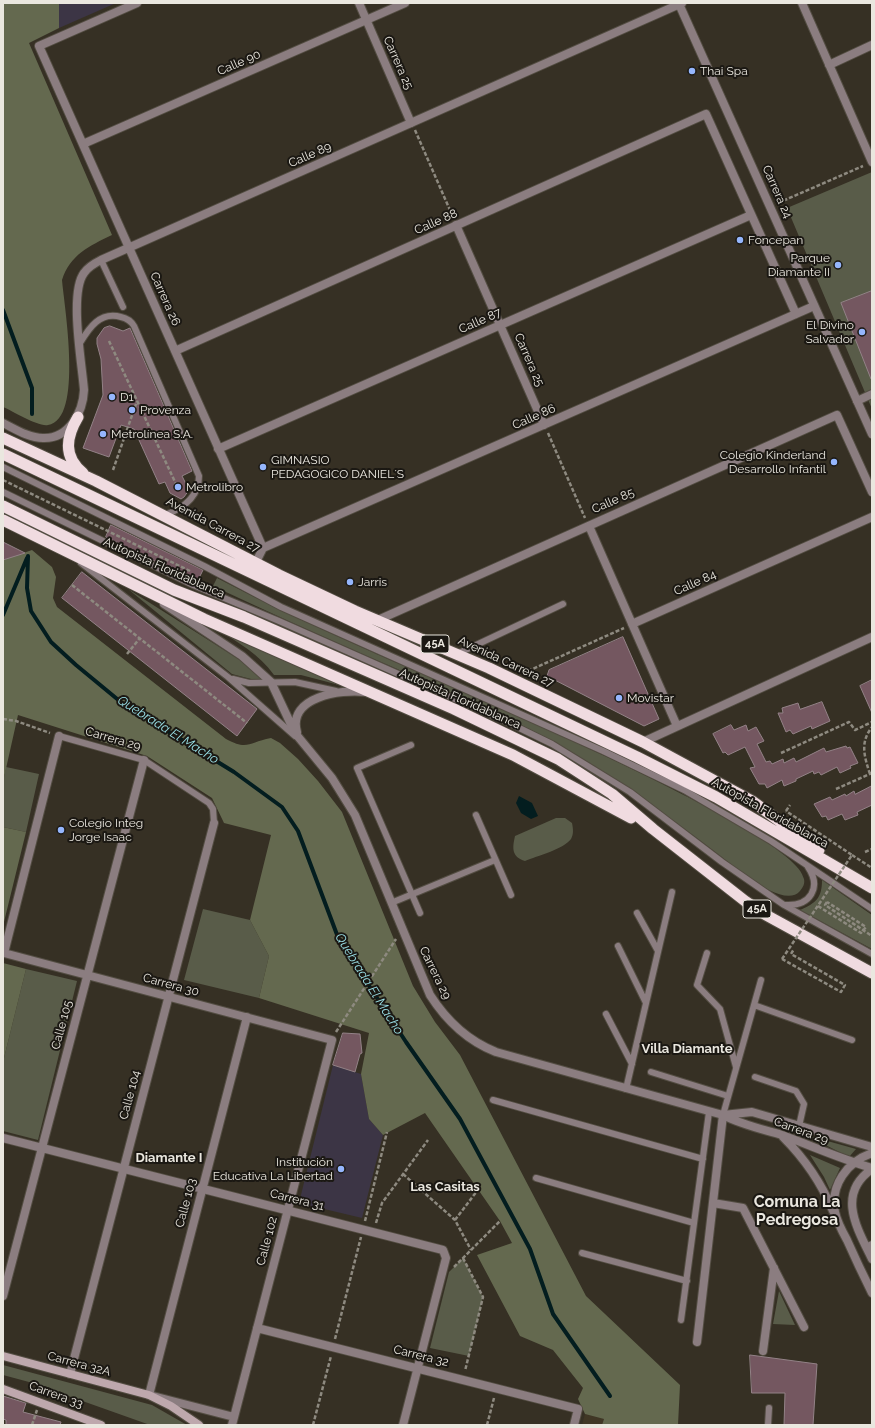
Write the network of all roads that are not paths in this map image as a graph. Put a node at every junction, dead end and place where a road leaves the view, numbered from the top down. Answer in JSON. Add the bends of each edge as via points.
{"nodes":[{"id":1,"x":137,"y":3,"type":"edge"},
{"id":2,"x":359,"y":3,"type":"edge"},
{"id":3,"x":405,"y":3,"type":"edge"},
{"id":4,"x":680,"y":3,"type":"edge"},
{"id":5,"x":802,"y":3,"type":"edge"},
{"id":6,"x":366,"y":20,"type":"junction"},
{"id":7,"x":872,"y":45,"type":"edge"},
{"id":8,"x":829,"y":65,"type":"junction"},
{"id":9,"x":411,"y":123,"type":"junction"},
{"id":10,"x":83,"y":144,"type":"junction"},
{"id":11,"x":871,"y":162,"type":"edge"},
{"id":12,"x":752,"y":215,"type":"junction"},
{"id":13,"x":456,"y":225,"type":"junction"},
{"id":14,"x":130,"y":247,"type":"junction"},
{"id":15,"x":101,"y":260,"type":"junction"},
{"id":16,"x":814,"y":306,"type":"junction"},
{"id":17,"x":123,"y":308,"type":"dead end"},
{"id":18,"x":796,"y":314,"type":"junction"},
{"id":19,"x":501,"y":325,"type":"junction"},
{"id":20,"x":80,"y":344,"type":"junction"},
{"id":21,"x":175,"y":351,"type":"junction"},
{"id":22,"x":872,"y":394,"type":"edge"},
{"id":23,"x":857,"y":401,"type":"junction"},
{"id":24,"x":78,"y":417,"type":"junction"},
{"id":25,"x":3,"y":423,"type":"edge"},
{"id":26,"x":544,"y":425,"type":"junction"},
{"id":27,"x":872,"y":434,"type":"edge"},
{"id":28,"x":3,"y":438,"type":"edge"},
{"id":29,"x":218,"y":450,"type":"junction"},
{"id":30,"x":3,"y":454,"type":"edge"},
{"id":31,"x":3,"y":467,"type":"edge"},
{"id":32,"x":96,"y":480,"type":"junction"},
{"id":33,"x":3,"y":492,"type":"edge"},
{"id":34,"x":872,"y":492,"type":"edge"},
{"id":35,"x":3,"y":506,"type":"edge"},
{"id":36,"x":165,"y":515,"type":"junction"},
{"id":37,"x":872,"y":517,"type":"edge"},
{"id":38,"x":3,"y":520,"type":"edge"},
{"id":39,"x":589,"y":526,"type":"junction"},
{"id":40,"x":263,"y":548,"type":"junction"},
{"id":41,"x":64,"y":550,"type":"junction"},
{"id":42,"x":256,"y":562,"type":"junction"},
{"id":43,"x":135,"y":585,"type":"junction"},
{"id":44,"x":563,"y":604,"type":"dead end"},
{"id":45,"x":378,"y":620,"type":"junction"},
{"id":46,"x":632,"y":624,"type":"junction"},
{"id":47,"x":872,"y":638,"type":"edge"},
{"id":48,"x":457,"y":654,"type":"junction"},
{"id":49,"x":228,"y":677,"type":"junction"},
{"id":50,"x":271,"y":682,"type":"junction"},
{"id":51,"x":341,"y":692,"type":"junction"},
{"id":52,"x":377,"y":694,"type":"junction"},
{"id":53,"x":677,"y":726,"type":"junction"},
{"id":54,"x":59,"y":736,"type":"joint"},
{"id":55,"x":300,"y":740,"type":"junction"},
{"id":56,"x":643,"y":742,"type":"junction"},
{"id":57,"x":411,"y":745,"type":"dead end"},
{"id":58,"x":144,"y":760,"type":"junction"},
{"id":59,"x":476,"y":815,"type":"dead end"},
{"id":60,"x":214,"y":823,"type":"joint"},
{"id":61,"x":653,"y":829,"type":"junction"},
{"id":62,"x":495,"y":860,"type":"junction"},
{"id":63,"x":806,"y":865,"type":"junction"},
{"id":64,"x":853,"y":875,"type":"junction"},
{"id":65,"x":872,"y":888,"type":"edge"},
{"id":66,"x":672,"y":892,"type":"dead end"},
{"id":67,"x":412,"y":894,"type":"junction"},
{"id":68,"x":511,"y":895,"type":"dead end"},
{"id":69,"x":391,"y":903,"type":"junction"},
{"id":70,"x":784,"y":905,"type":"junction"},
{"id":71,"x":872,"y":909,"type":"edge"},
{"id":72,"x":420,"y":913,"type":"dead end"},
{"id":73,"x":637,"y":913,"type":"dead end"},
{"id":74,"x":618,"y":946,"type":"dead end"},
{"id":75,"x":658,"y":951,"type":"junction"},
{"id":76,"x":707,"y":954,"type":"dead end"},
{"id":77,"x":872,"y":954,"type":"edge"},
{"id":78,"x":872,"y":973,"type":"edge"},
{"id":79,"x":88,"y":975,"type":"junction"},
{"id":80,"x":761,"y":980,"type":"dead end"},
{"id":81,"x":168,"y":996,"type":"junction"},
{"id":82,"x":646,"y":1003,"type":"junction"},
{"id":83,"x":754,"y":1005,"type":"junction"},
{"id":84,"x":606,"y":1014,"type":"dead end"},
{"id":85,"x":247,"y":1017,"type":"junction"},
{"id":86,"x":332,"y":1040,"type":"joint"},
{"id":87,"x":852,"y":1040,"type":"dead end"},
{"id":88,"x":632,"y":1064,"type":"junction"},
{"id":89,"x":736,"y":1069,"type":"junction"},
{"id":90,"x":651,"y":1072,"type":"dead end"},
{"id":91,"x":755,"y":1078,"type":"dead end"},
{"id":92,"x":626,"y":1089,"type":"junction"},
{"id":93,"x":728,"y":1096,"type":"junction"},
{"id":94,"x":493,"y":1100,"type":"dead end"},
{"id":95,"x":709,"y":1112,"type":"junction"},
{"id":96,"x":723,"y":1115,"type":"junction"},
{"id":97,"x":799,"y":1126,"type":"junction"},
{"id":98,"x":781,"y":1135,"type":"junction"},
{"id":99,"x":3,"y":1138,"type":"edge"},
{"id":100,"x":872,"y":1147,"type":"edge"},
{"id":101,"x":42,"y":1148,"type":"junction"},
{"id":102,"x":872,"y":1153,"type":"edge"},
{"id":103,"x":703,"y":1159,"type":"junction"},
{"id":104,"x":853,"y":1163,"type":"junction"},
{"id":105,"x":124,"y":1168,"type":"junction"},
{"id":106,"x":872,"y":1169,"type":"edge"},
{"id":107,"x":536,"y":1178,"type":"dead end"},
{"id":108,"x":203,"y":1188,"type":"junction"},
{"id":109,"x":713,"y":1203,"type":"junction"},
{"id":110,"x":288,"y":1210,"type":"junction"},
{"id":111,"x":837,"y":1221,"type":"junction"},
{"id":112,"x":694,"y":1223,"type":"junction"},
{"id":113,"x":869,"y":1245,"type":"edge"},
{"id":114,"x":582,"y":1253,"type":"dead end"},
{"id":115,"x":872,"y":1259,"type":"edge"},
{"id":116,"x":774,"y":1268,"type":"junction"},
{"id":117,"x":686,"y":1281,"type":"junction"},
{"id":118,"x":872,"y":1293,"type":"edge"},
{"id":119,"x":3,"y":1296,"type":"edge"},
{"id":120,"x":681,"y":1320,"type":"dead end"},
{"id":121,"x":804,"y":1326,"type":"dead end"},
{"id":122,"x":257,"y":1328,"type":"junction"},
{"id":123,"x":697,"y":1342,"type":"dead end"},
{"id":124,"x":763,"y":1351,"type":"dead end"},
{"id":125,"x":3,"y":1356,"type":"edge"},
{"id":126,"x":417,"y":1368,"type":"junction"},
{"id":127,"x":70,"y":1374,"type":"junction"},
{"id":128,"x":3,"y":1388,"type":"edge"},
{"id":129,"x":149,"y":1395,"type":"junction"},
{"id":130,"x":769,"y":1408,"type":"dead end"},
{"id":131,"x":233,"y":1421,"type":"edge"},
{"id":132,"x":101,"y":1425,"type":"edge"},
{"id":133,"x":199,"y":1425,"type":"edge"},
{"id":134,"x":402,"y":1425,"type":"edge"},
{"id":135,"x":574,"y":1425,"type":"edge"},
{"id":136,"x":768,"y":1425,"type":"edge"}],
"edges":[{"from":1,"to":10,"type":"street","name":"Carrera 26","via":[[39,46]]},
{"from":2,"to":6,"type":"street","name":"Carrera 25"},
{"from":3,"to":6,"type":"street","name":"Calle 90"},
{"from":4,"to":9,"type":"street","name":"Calle 89"},
{"from":4,"to":16,"type":"street","name":"Carrera 24"},
{"from":5,"to":8,"type":"street"},
{"from":6,"to":9,"type":"street","name":"Carrera 25"},
{"from":6,"to":10,"type":"street","name":"Calle 90"},
{"from":7,"to":8,"type":"street"},
{"from":8,"to":11,"type":"street"},
{"from":9,"to":14,"type":"street","name":"Calle 89"},
{"from":10,"to":14,"type":"street","name":"Carrera 26"},
{"from":12,"to":13,"type":"street","name":"Calle 88","via":[[706,114]]},
{"from":12,"to":18,"type":"street"},
{"from":12,"to":19,"type":"street","name":"Calle 87"},
{"from":13,"to":19,"type":"street","name":"Carrera 25"},
{"from":13,"to":21,"type":"street","name":"Calle 88"},
{"from":14,"to":15,"type":"street","name":"Calle 89"},
{"from":14,"to":21,"type":"street","name":"Carrera 26"},
{"from":15,"to":17,"type":"lane"},
{"from":15,"to":20,"type":"street","name":"Calle 89","via":[[84,273],[79,282],[76,299]]},
{"from":16,"to":18,"type":"street","name":"Calle 86"},
{"from":16,"to":23,"type":"street","name":"Carrera 24"},
{"from":18,"to":26,"type":"street","name":"Calle 86"},
{"from":19,"to":26,"type":"street","name":"Carrera 25"},
{"from":19,"to":29,"type":"street","name":"Calle 87"},
{"from":20,"to":24,"type":"street","name":"Calle 89","via":[[84,399]]},
{"from":20,"to":36,"type":"lane","via":[[90,328],[104,317],[118,316],[134,326],[199,476],[194,496],[181,508]]},
{"from":21,"to":29,"type":"street","name":"Carrera 26"},
{"from":22,"to":23,"type":"street"},
{"from":23,"to":27,"type":"street","name":"Carrera 24"},
{"from":24,"to":25,"type":"street","via":[[57,435],[43,438],[28,435]]},
{"from":24,"to":32,"type":"highway","via":[[69,433],[69,451],[77,467]]},
{"from":26,"to":40,"type":"street","name":"Calle 86"},
{"from":28,"to":32,"type":"highway","name":"Avenida Carrera 27","number":"45A"},
{"from":29,"to":40,"type":"street","name":"Carrera 26"},
{"from":30,"to":64,"type":"highway","name":"Autopista Floridablanca","number":"45A","via":[[638,757],[716,797]]},
{"from":31,"to":63,"type":"lane","via":[[281,606],[636,766],[730,816]]},
{"from":32,"to":36,"type":"highway","name":"Avenida Carrera 27","number":"45A"},
{"from":33,"to":70,"type":"lane","via":[[193,585],[552,744],[630,792],[722,862]]},
{"from":34,"to":39,"type":"street","name":"Calle 85","via":[[836,414]]},
{"from":35,"to":61,"type":"highway","name":"Autopista Floridablanca","number":"45A","via":[[178,592],[244,617],[515,737],[592,780]]},
{"from":36,"to":42,"type":"highway","name":"Avenida Carrera 27","number":"45A"},
{"from":37,"to":46,"type":"street","name":"Calle 84"},
{"from":38,"to":41,"type":"highway","number":"45A"},
{"from":39,"to":45,"type":"street","name":"Calle 85"},
{"from":39,"to":46,"type":"street"},
{"from":40,"to":42,"type":"street"},
{"from":41,"to":43,"type":"highway","number":"45A"},
{"from":41,"to":49,"type":"lane"},
{"from":42,"to":45,"type":"highway","name":"Avenida Carrera 27","number":"45A"},
{"from":43,"to":50,"type":"street","name":"Carrera 29","via":[[242,656]]},
{"from":43,"to":52,"type":"highway","number":"45A","via":[[204,619]]},
{"from":44,"to":48,"type":"lane"},
{"from":45,"to":48,"type":"highway","name":"Avenida Carrera 27","number":"45A"},
{"from":46,"to":53,"type":"street"},
{"from":47,"to":53,"type":"street"},
{"from":48,"to":56,"type":"highway","name":"Avenida Carrera 27","number":"45A"},
{"from":49,"to":50,"type":"lane","via":[[249,683]]},
{"from":49,"to":55,"type":"lane"},
{"from":50,"to":51,"type":"lane","via":[[295,682]]},
{"from":50,"to":55,"type":"street","name":"Carrera 29"},
{"from":51,"to":52,"type":"street","name":"Carrera 29"},
{"from":51,"to":55,"type":"street","name":"Carrera 29","via":[[310,702],[299,713],[295,726]]},
{"from":52,"to":61,"type":"highway","number":"45A","via":[[539,767]]},
{"from":53,"to":56,"type":"street"},
{"from":54,"to":58,"type":"lane","name":"Carrera 29"},
{"from":54,"to":79,"type":"street","name":"Carrera 30","via":[[4,953]]},
{"from":55,"to":69,"type":"street","name":"Carrera 29","via":[[332,778],[350,806]]},
{"from":56,"to":64,"type":"highway","name":"Avenida Carrera 27","number":"45A","via":[[752,801]]},
{"from":57,"to":67,"type":"lane","via":[[357,768]]},
{"from":58,"to":60,"type":"lane","name":"Carrera 29","via":[[209,803],[213,809]]},
{"from":58,"to":79,"type":"street","name":"Calle 105"},
{"from":59,"to":62,"type":"lane"},
{"from":60,"to":81,"type":"street","name":"Calle 104"},
{"from":61,"to":78,"type":"highway","name":"Autopista Floridablanca","number":"45A","via":[[756,908]]},
{"from":62,"to":67,"type":"lane"},
{"from":62,"to":68,"type":"lane"},
{"from":63,"to":70,"type":"lane","via":[[814,880],[812,894],[801,904]]},
{"from":63,"to":71,"type":"lane"},
{"from":64,"to":65,"type":"highway","name":"Autopista Floridablanca","number":"45A"},
{"from":66,"to":75,"type":"lane"},
{"from":67,"to":69,"type":"lane"},
{"from":67,"to":72,"type":"lane"},
{"from":69,"to":92,"type":"street","name":"Carrera 29","via":[[430,995],[447,1018],[471,1039],[496,1052]]},
{"from":70,"to":77,"type":"lane"},
{"from":73,"to":75,"type":"lane"},
{"from":74,"to":82,"type":"lane"},
{"from":75,"to":82,"type":"lane"},
{"from":76,"to":89,"type":"lane","via":[[697,985],[720,1009]]},
{"from":79,"to":81,"type":"street","name":"Carrera 30"},
{"from":79,"to":101,"type":"street","name":"Calle 105"},
{"from":80,"to":83,"type":"lane"},
{"from":81,"to":85,"type":"street","name":"Carrera 30"},
{"from":81,"to":105,"type":"street","name":"Calle 104"},
{"from":82,"to":88,"type":"lane"},
{"from":83,"to":87,"type":"lane"},
{"from":83,"to":89,"type":"lane"},
{"from":84,"to":88,"type":"lane"},
{"from":85,"to":86,"type":"street","name":"Carrera 30"},
{"from":85,"to":108,"type":"street","name":"Calle 103"},
{"from":86,"to":110,"type":"street","name":"Calle 102"},
{"from":88,"to":92,"type":"lane"},
{"from":89,"to":93,"type":"lane"},
{"from":90,"to":93,"type":"lane"},
{"from":91,"to":97,"type":"lane","via":[[796,1091],[804,1104]]},
{"from":92,"to":95,"type":"street","name":"Carrera 29"},
{"from":93,"to":96,"type":"lane"},
{"from":94,"to":103,"type":"lane"},
{"from":95,"to":96,"type":"street","name":"Carrera 29"},
{"from":95,"to":103,"type":"lane"},
{"from":96,"to":97,"type":"street","name":"Carrera 29","via":[[752,1112]]},
{"from":96,"to":98,"type":"street","name":"Carrera 29","via":[[746,1126]]},
{"from":96,"to":109,"type":"street"},
{"from":97,"to":100,"type":"street","name":"Carrera 29"},
{"from":98,"to":104,"type":"street","name":"Carrera 29"},
{"from":98,"to":111,"type":"street","via":[[814,1172]]},
{"from":99,"to":101,"type":"street","name":"Carrera 31"},
{"from":101,"to":105,"type":"street","name":"Carrera 31"},
{"from":101,"to":119,"type":"street","name":"Calle 105"},
{"from":102,"to":104,"type":"street"},
{"from":103,"to":112,"type":"lane"},
{"from":104,"to":106,"type":"street","name":"Carrera 29"},
{"from":104,"to":111,"type":"street","via":[[836,1189],[834,1205]]},
{"from":105,"to":108,"type":"street","name":"Carrera 31"},
{"from":105,"to":127,"type":"street","name":"Calle 104"},
{"from":106,"to":113,"type":"street","via":[[858,1183],[852,1202],[854,1221]]},
{"from":107,"to":112,"type":"lane"},
{"from":108,"to":110,"type":"street","name":"Carrera 31"},
{"from":108,"to":129,"type":"street","name":"Calle 103"},
{"from":109,"to":116,"type":"street","via":[[743,1208]]},
{"from":109,"to":123,"type":"street"},
{"from":110,"to":122,"type":"street","name":"Calle 102"},
{"from":110,"to":126,"type":"street","name":"Carrera 31","via":[[438,1248],[445,1252],[446,1258]]},
{"from":111,"to":118,"type":"street"},
{"from":112,"to":117,"type":"lane"},
{"from":113,"to":115,"type":"street"},
{"from":114,"to":117,"type":"lane"},
{"from":116,"to":121,"type":"street"},
{"from":116,"to":124,"type":"street"},
{"from":117,"to":120,"type":"lane"},
{"from":122,"to":126,"type":"street","name":"Carrera 32"},
{"from":122,"to":131,"type":"street","name":"Calle 102"},
{"from":125,"to":127,"type":"main road","name":"Carrera 32A"},
{"from":126,"to":134,"type":"street"},
{"from":126,"to":135,"type":"street","name":"Carrera 32","via":[[578,1408]]},
{"from":127,"to":129,"type":"main road","name":"Carrera 32A"},
{"from":128,"to":132,"type":"main road","name":"Carrera 33"},
{"from":129,"to":131,"type":"street","name":"Carrera 32A"},
{"from":129,"to":133,"type":"main road","name":"Carrera 32A"},
{"from":130,"to":136,"type":"lane"}]}
